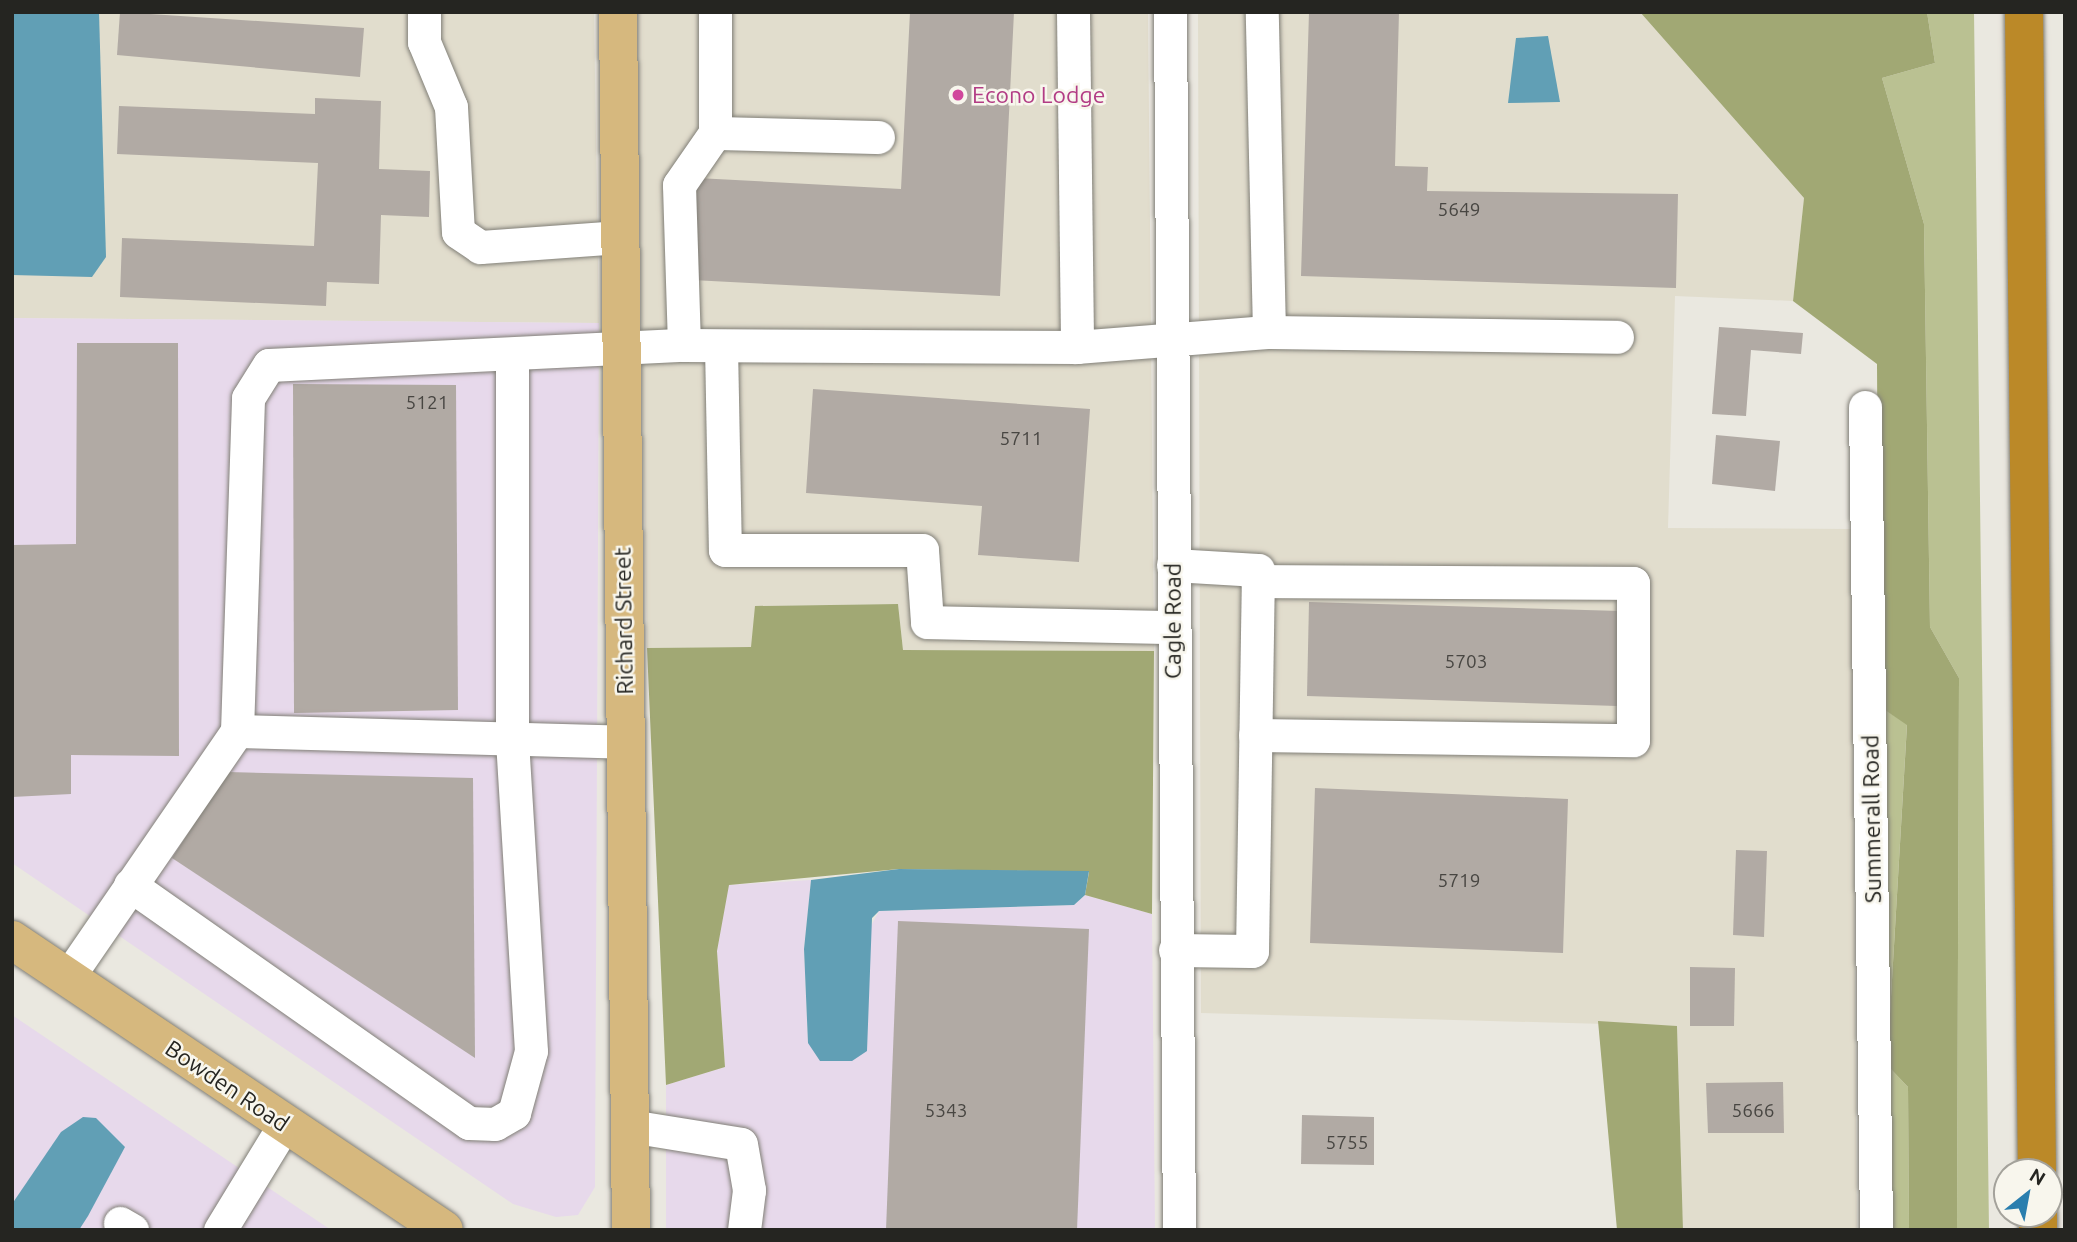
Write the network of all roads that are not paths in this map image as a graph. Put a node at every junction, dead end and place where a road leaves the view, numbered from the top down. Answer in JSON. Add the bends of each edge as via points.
{"nodes":[{"id":1,"x":424,"y":12,"type":"edge"},
{"id":2,"x":618,"y":12,"type":"edge"},
{"id":3,"x":715,"y":12,"type":"edge"},
{"id":4,"x":1073,"y":12,"type":"edge"},
{"id":5,"x":1170,"y":12,"type":"edge"},
{"id":6,"x":1262,"y":12,"type":"edge"},
{"id":7,"x":2024,"y":12,"type":"edge"},
{"id":8,"x":715,"y":133,"type":"junction"},
{"id":9,"x":878,"y":138,"type":"dead end"},
{"id":10,"x":621,"y":237,"type":"junction"},
{"id":11,"x":1269,"y":332,"type":"junction"},
{"id":12,"x":1617,"y":337,"type":"dead end"},
{"id":13,"x":1171,"y":340,"type":"junction"},
{"id":14,"x":684,"y":345,"type":"junction"},
{"id":15,"x":721,"y":346,"type":"junction"},
{"id":16,"x":622,"y":347,"type":"junction"},
{"id":17,"x":1077,"y":347,"type":"junction"},
{"id":18,"x":512,"y":356,"type":"junction"},
{"id":19,"x":1865,"y":407,"type":"dead end"},
{"id":20,"x":1173,"y":565,"type":"junction"},
{"id":21,"x":1257,"y":581,"type":"junction"},
{"id":22,"x":1173,"y":627,"type":"junction"},
{"id":23,"x":237,"y":731,"type":"junction"},
{"id":24,"x":1255,"y":735,"type":"junction"},
{"id":25,"x":512,"y":738,"type":"junction"},
{"id":26,"x":626,"y":742,"type":"junction"},
{"id":27,"x":130,"y":885,"type":"junction"},
{"id":28,"x":12,"y":940,"type":"edge"},
{"id":29,"x":1175,"y":950,"type":"junction"},
{"id":30,"x":68,"y":976,"type":"junction"},
{"id":31,"x":285,"y":1125,"type":"junction"},
{"id":32,"x":630,"y":1126,"type":"junction"},
{"id":33,"x":2037,"y":1158,"type":"edge"},
{"id":34,"x":220,"y":1230,"type":"edge"},
{"id":35,"x":444,"y":1230,"type":"edge"},
{"id":36,"x":631,"y":1230,"type":"edge"},
{"id":37,"x":744,"y":1230,"type":"edge"},
{"id":38,"x":1179,"y":1230,"type":"edge"},
{"id":39,"x":1876,"y":1230,"type":"edge"}],
"edges":[{"from":1,"to":10,"type":"street","via":[[424,42],[451,107],[458,232],[480,247]]},
{"from":2,"to":10,"type":"main road","name":"Richard Street"},
{"from":3,"to":8,"type":"street"},
{"from":4,"to":17,"type":"street"},
{"from":5,"to":13,"type":"street","name":"Cagle Road"},
{"from":6,"to":11,"type":"street"},
{"from":7,"to":33,"type":"highway"},
{"from":8,"to":9,"type":"street"},
{"from":8,"to":14,"type":"street","via":[[679,185]]},
{"from":10,"to":16,"type":"main road","name":"Richard Street"},
{"from":11,"to":12,"type":"street"},
{"from":11,"to":13,"type":"street"},
{"from":13,"to":17,"type":"street"},
{"from":13,"to":20,"type":"street","name":"Cagle Road"},
{"from":14,"to":15,"type":"street"},
{"from":14,"to":16,"type":"street"},
{"from":15,"to":17,"type":"street"},
{"from":15,"to":22,"type":"street","via":[[725,550],[922,550],[927,622]]},
{"from":16,"to":18,"type":"street"},
{"from":16,"to":26,"type":"main road","name":"Richard Street"},
{"from":18,"to":23,"type":"street","via":[[269,365],[248,398]]},
{"from":18,"to":25,"type":"street"},
{"from":19,"to":39,"type":"street","name":"Summerall Road"},
{"from":20,"to":21,"type":"street","via":[[1258,570]]},
{"from":20,"to":22,"type":"street","name":"Cagle Road"},
{"from":21,"to":24,"type":"street"},
{"from":21,"to":24,"type":"street","via":[[1633,583],[1633,740]]},
{"from":22,"to":29,"type":"street","name":"Cagle Road"},
{"from":23,"to":25,"type":"street"},
{"from":23,"to":27,"type":"street"},
{"from":24,"to":29,"type":"street","via":[[1252,951]]},
{"from":25,"to":26,"type":"street"},
{"from":25,"to":27,"type":"street","via":[[531,1051],[514,1113],[495,1124],[469,1123]]},
{"from":26,"to":32,"type":"main road","name":"Richard Street"},
{"from":27,"to":30,"type":"street"},
{"from":28,"to":30,"type":"main road","name":"Bowden Road"},
{"from":29,"to":38,"type":"street","name":"Cagle Road"},
{"from":30,"to":31,"type":"main road","name":"Bowden Road"},
{"from":31,"to":34,"type":"street"},
{"from":31,"to":35,"type":"main road","name":"Bowden Road"},
{"from":32,"to":36,"type":"main road","name":"Richard Street"},
{"from":32,"to":37,"type":"street","via":[[741,1144],[749,1190]]}]}
